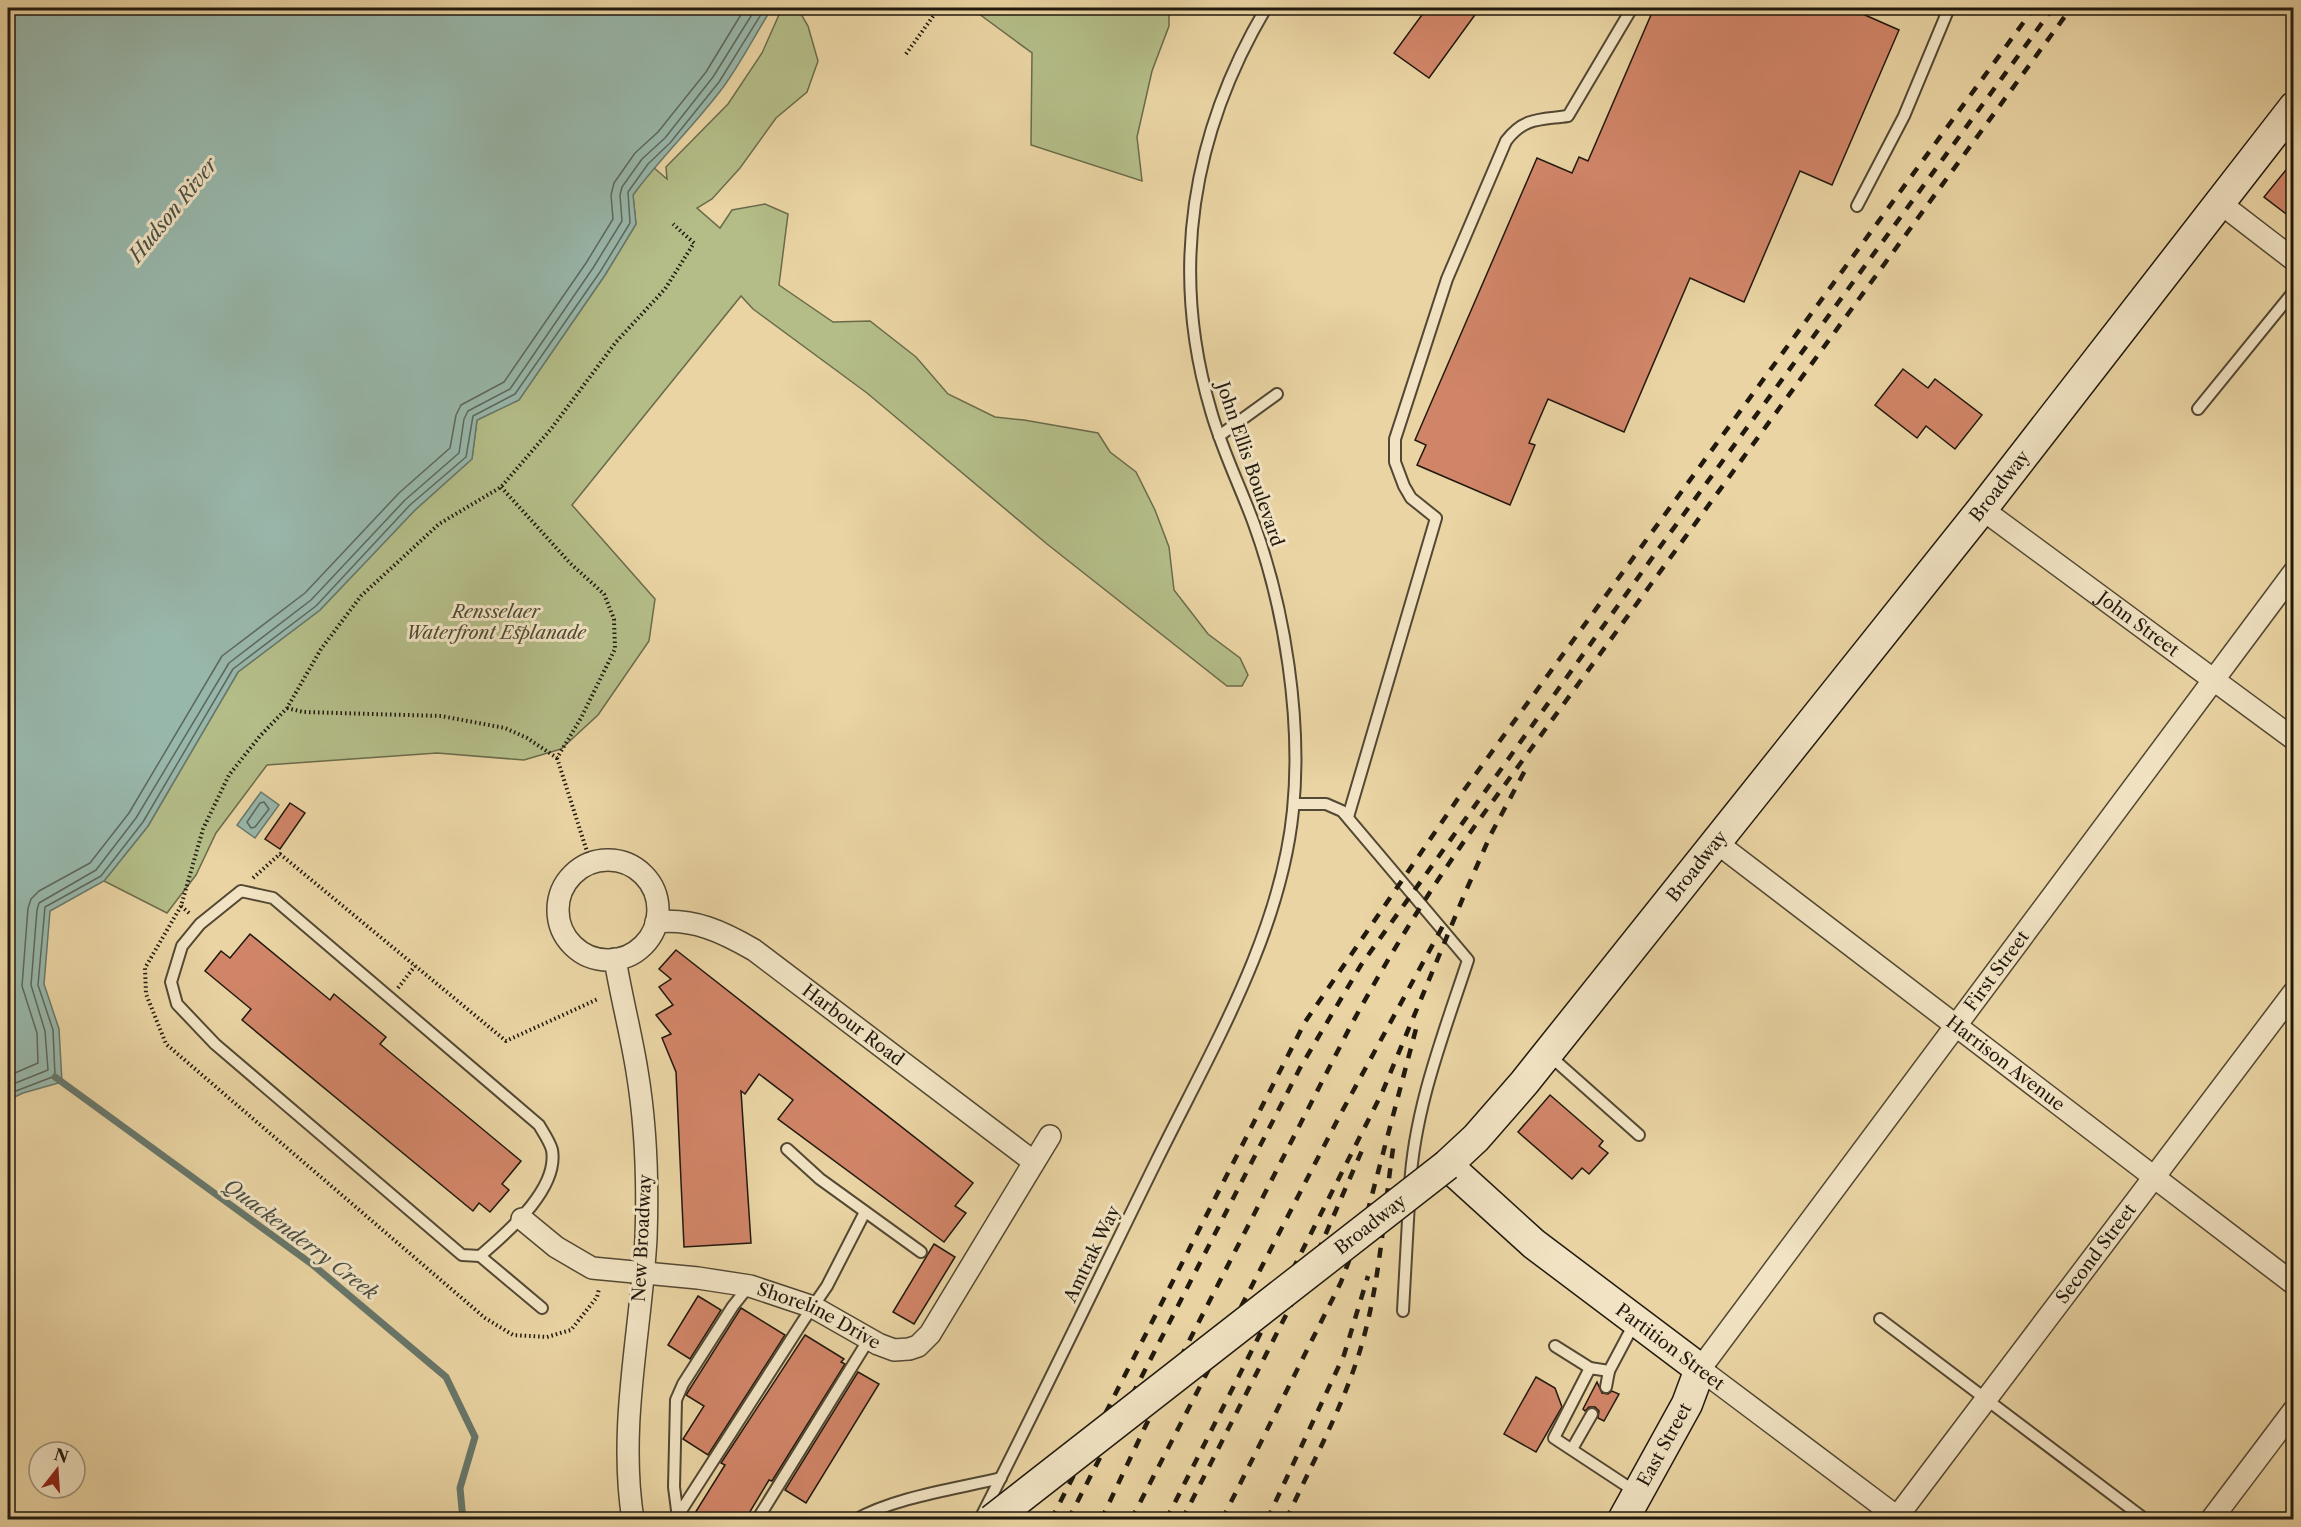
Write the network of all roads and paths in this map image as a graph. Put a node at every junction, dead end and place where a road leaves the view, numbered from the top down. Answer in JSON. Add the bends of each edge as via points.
{"nodes":[{"id":1,"x":939,"y":8,"type":"edge"},
{"id":2,"x":1266,"y":8,"type":"edge"},
{"id":3,"x":1632,"y":8,"type":"edge"},
{"id":4,"x":1949,"y":8,"type":"edge"},
{"id":5,"x":906,"y":54,"type":"dead end"},
{"id":6,"x":2294,"y":108,"type":"edge"},
{"id":7,"x":2220,"y":203,"type":"junction"},
{"id":8,"x":1857,"y":206,"type":"dead end"},
{"id":9,"x":674,"y":225,"type":"dead end"},
{"id":10,"x":2294,"y":260,"type":"edge"},
{"id":11,"x":2294,"y":291,"type":"edge"},
{"id":12,"x":1276,"y":394,"type":"dead end"},
{"id":13,"x":2198,"y":409,"type":"dead end"},
{"id":14,"x":1219,"y":436,"type":"junction"},
{"id":15,"x":501,"y":487,"type":"junction"},
{"id":16,"x":1982,"y":509,"type":"junction"},
{"id":17,"x":2294,"y":572,"type":"edge"},
{"id":18,"x":2213,"y":680,"type":"junction"},
{"id":19,"x":286,"y":708,"type":"junction"},
{"id":20,"x":2294,"y":739,"type":"edge"},
{"id":21,"x":557,"y":758,"type":"junction"},
{"id":22,"x":1294,"y":804,"type":"junction"},
{"id":23,"x":1348,"y":817,"type":"junction"},
{"id":24,"x":1717,"y":843,"type":"junction"},
{"id":25,"x":591,"y":864,"type":"junction"},
{"id":26,"x":241,"y":891,"type":"junction"},
{"id":27,"x":1272,"y":905,"type":"joint"},
{"id":28,"x":657,"y":922,"type":"junction"},
{"id":29,"x":200,"y":924,"type":"junction"},
{"id":30,"x":615,"y":959,"type":"junction"},
{"id":31,"x":415,"y":966,"type":"junction"},
{"id":32,"x":2294,"y":992,"type":"edge"},
{"id":33,"x":391,"y":998,"type":"junction"},
{"id":34,"x":598,"y":999,"type":"dead end"},
{"id":35,"x":1956,"y":1026,"type":"junction"},
{"id":36,"x":1547,"y":1053,"type":"junction"},
{"id":37,"x":1639,"y":1135,"type":"dead end"},
{"id":38,"x":1050,"y":1136,"type":"dead end"},
{"id":39,"x":787,"y":1149,"type":"dead end"},
{"id":40,"x":1034,"y":1162,"type":"junction"},
{"id":41,"x":1447,"y":1165,"type":"junction"},
{"id":42,"x":2154,"y":1177,"type":"junction"},
{"id":43,"x":865,"y":1212,"type":"junction"},
{"id":44,"x":522,"y":1219,"type":"junction"},
{"id":45,"x":921,"y":1252,"type":"dead end"},
{"id":46,"x":480,"y":1256,"type":"junction"},
{"id":47,"x":643,"y":1274,"type":"junction"},
{"id":48,"x":2294,"y":1284,"type":"edge"},
{"id":49,"x":750,"y":1286,"type":"junction"},
{"id":50,"x":813,"y":1307,"type":"junction"},
{"id":51,"x":542,"y":1308,"type":"dead end"},
{"id":52,"x":1403,"y":1311,"type":"dead end"},
{"id":53,"x":1880,"y":1319,"type":"dead end"},
{"id":54,"x":1635,"y":1322,"type":"junction"},
{"id":55,"x":869,"y":1339,"type":"junction"},
{"id":56,"x":1556,"y":1346,"type":"dead end"},
{"id":57,"x":1590,"y":1368,"type":"junction"},
{"id":58,"x":1700,"y":1369,"type":"junction"},
{"id":59,"x":1609,"y":1371,"type":"junction"},
{"id":60,"x":1606,"y":1387,"type":"dead end"},
{"id":61,"x":1986,"y":1399,"type":"junction"},
{"id":62,"x":2294,"y":1410,"type":"edge"},
{"id":63,"x":1592,"y":1414,"type":"dead end"},
{"id":64,"x":1572,"y":1449,"type":"junction"},
{"id":65,"x":1001,"y":1478,"type":"junction"},
{"id":66,"x":1638,"y":1493,"type":"junction"},
{"id":67,"x":678,"y":1518,"type":"edge"},
{"id":68,"x":1899,"y":1518,"type":"edge"},
{"id":69,"x":633,"y":1520,"type":"edge"},
{"id":70,"x":757,"y":1520,"type":"edge"},
{"id":71,"x":855,"y":1520,"type":"edge"},
{"id":72,"x":979,"y":1520,"type":"edge"},
{"id":73,"x":992,"y":1520,"type":"edge"},
{"id":74,"x":1623,"y":1520,"type":"edge"},
{"id":75,"x":2146,"y":1520,"type":"edge"},
{"id":76,"x":2211,"y":1520,"type":"edge"}],
"edges":[{"from":1,"to":5,"type":"path"},
{"from":2,"to":14,"type":"lane","name":"John Ellis Boulevard","via":[[1240,55],[1214,116],[1192,217],[1191,305],[1202,371]]},
{"from":3,"to":23,"type":"lane","via":[[1568,116],[1526,122],[1506,141],[1444,289],[1394,451],[1411,498],[1436,518]]},
{"from":4,"to":8,"type":"lane","via":[[1904,116]]},
{"from":6,"to":7,"type":"street","name":"Broadway"},
{"from":7,"to":10,"type":"street"},
{"from":7,"to":16,"type":"street","name":"Broadway"},
{"from":9,"to":15,"type":"path","via":[[694,243],[665,289],[616,342],[551,429]]},
{"from":11,"to":13,"type":"lane"},
{"from":12,"to":14,"type":"lane"},
{"from":14,"to":22,"type":"lane","name":"John Ellis Boulevard","via":[[1254,524],[1281,618],[1293,721]]},
{"from":15,"to":19,"type":"path","via":[[439,524],[361,596],[321,649]]},
{"from":15,"to":21,"type":"path","via":[[604,594],[614,619],[615,649]]},
{"from":16,"to":18,"type":"street","name":"John Street"},
{"from":16,"to":24,"type":"street","name":"Broadway"},
{"from":17,"to":18,"type":"street","name":"First Street"},
{"from":18,"to":20,"type":"street","name":"John Street"},
{"from":18,"to":35,"type":"street","name":"First Street"},
{"from":19,"to":21,"type":"path","via":[[452,718],[505,728]]},
{"from":19,"to":29,"type":"path","via":[[229,775],[203,829],[181,906]]},
{"from":21,"to":25,"type":"path"},
{"from":22,"to":23,"type":"lane","via":[[1326,804]]},
{"from":22,"to":27,"type":"lane","name":"John Ellis Boulevard","via":[[1286,859]]},
{"from":23,"to":52,"type":"lane","via":[[1468,960],[1436,1057],[1411,1154]]},
{"from":24,"to":35,"type":"street","name":"Harrison Avenue"},
{"from":24,"to":36,"type":"street","name":"Broadway"},
{"from":25,"to":28,"type":"street","via":[[625,863],[643,875],[658,902]]},
{"from":25,"to":30,"type":"street","via":[[566,882],[558,907],[559,919],[563,932],[577,950],[596,959]]},
{"from":26,"to":29,"type":"lane"},
{"from":26,"to":31,"type":"path","via":[[280,854]]},
{"from":26,"to":33,"type":"lane","via":[[273,898]]},
{"from":27,"to":65,"type":"lane","name":"Amtrak Way","via":[[1231,1010]]},
{"from":28,"to":30,"type":"street","via":[[642,946]]},
{"from":28,"to":40,"type":"street","name":"Harbour Road","via":[[697,924],[724,933],[754,950]]},
{"from":29,"to":46,"type":"lane","via":[[182,946],[171,982],[177,1004],[215,1044],[462,1255]]},
{"from":30,"to":47,"type":"street","name":"New Broadway","via":[[644,1128]]},
{"from":31,"to":33,"type":"path"},
{"from":31,"to":34,"type":"path","via":[[506,1041]]},
{"from":32,"to":42,"type":"street","name":"Second Street"},
{"from":33,"to":44,"type":"lane","via":[[539,1125],[552,1150],[550,1178]]},
{"from":35,"to":42,"type":"street","name":"Harrison Avenue"},
{"from":35,"to":58,"type":"street","name":"First Street"},
{"from":36,"to":37,"type":"lane"},
{"from":36,"to":41,"type":"street","name":"Broadway","via":[[1484,1130]]},
{"from":38,"to":40,"type":"street","name":"Shoreline Drive"},
{"from":39,"to":43,"type":"lane"},
{"from":40,"to":55,"type":"street","name":"Shoreline Drive","via":[[925,1340],[902,1350],[886,1348]]},
{"from":41,"to":54,"type":"street","name":"Partition Street","via":[[1534,1244]]},
{"from":41,"to":73,"type":"street","name":"Broadway","bridge":true},
{"from":42,"to":48,"type":"street","name":"Harrison Avenue"},
{"from":42,"to":61,"type":"street","name":"Second Street"},
{"from":43,"to":45,"type":"lane"},
{"from":43,"to":50,"type":"lane"},
{"from":44,"to":46,"type":"lane"},
{"from":44,"to":47,"type":"street","name":"Shoreline Drive","via":[[578,1262],[603,1271]]},
{"from":46,"to":51,"type":"lane"},
{"from":47,"to":49,"type":"street","name":"Shoreline Drive"},
{"from":47,"to":69,"type":"street","name":"New Broadway","via":[[628,1416]]},
{"from":49,"to":50,"type":"street","name":"Shoreline Drive"},
{"from":49,"to":67,"type":"lane","via":[[733,1306],[676,1400],[674,1486]]},
{"from":50,"to":55,"type":"street","name":"Shoreline Drive"},
{"from":50,"to":67,"type":"lane"},
{"from":53,"to":61,"type":"lane"},
{"from":54,"to":58,"type":"street","name":"Partition Street"},
{"from":54,"to":59,"type":"lane"},
{"from":55,"to":70,"type":"lane"},
{"from":56,"to":57,"type":"lane"},
{"from":57,"to":59,"type":"lane"},
{"from":57,"to":64,"type":"lane","via":[[1554,1438]]},
{"from":58,"to":66,"type":"street","name":"East Street","via":[[1687,1404]]},
{"from":58,"to":68,"type":"street","name":"Partition Street"},
{"from":59,"to":60,"type":"lane"},
{"from":61,"to":68,"type":"street","name":"Second Street"},
{"from":61,"to":75,"type":"lane"},
{"from":62,"to":76,"type":"street"},
{"from":63,"to":64,"type":"lane"},
{"from":64,"to":66,"type":"lane"},
{"from":65,"to":71,"type":"lane","via":[[889,1505]]},
{"from":65,"to":72,"type":"lane","name":"Amtrak Way"},
{"from":66,"to":74,"type":"street","name":"East Street"}]}
